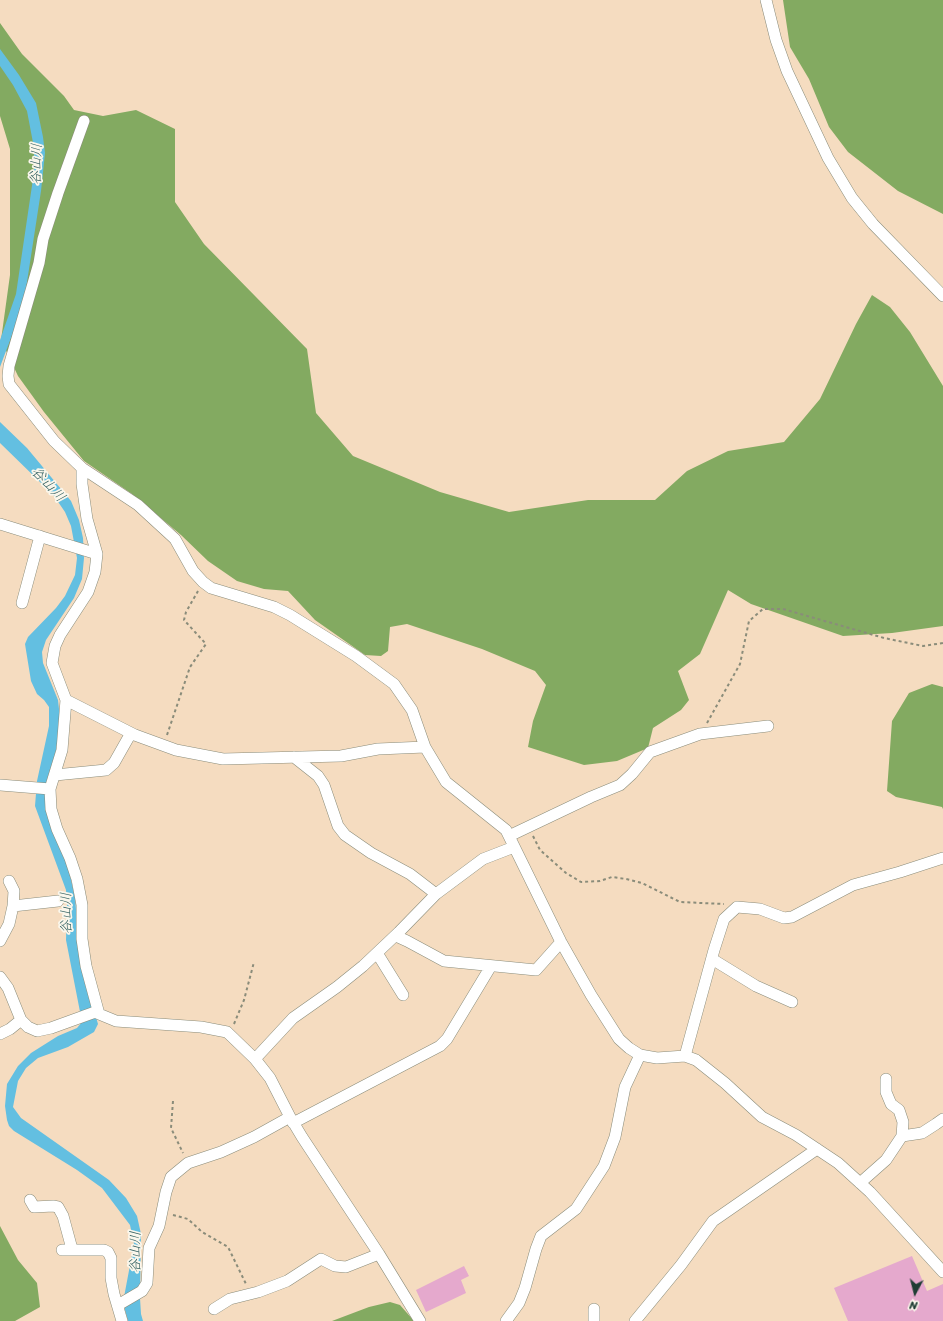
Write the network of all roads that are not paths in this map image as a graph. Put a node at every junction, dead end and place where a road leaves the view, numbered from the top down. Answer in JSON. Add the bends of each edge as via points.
{"nodes":[{"id":1,"x":766,"y":0,"type":"edge"},
{"id":2,"x":84,"y":121,"type":"dead end"},
{"id":3,"x":943,"y":296,"type":"edge"},
{"id":4,"x":5,"y":381,"type":"edge"},
{"id":5,"x":82,"y":468,"type":"junction"},
{"id":6,"x":0,"y":524,"type":"edge"},
{"id":7,"x":40,"y":536,"type":"junction"},
{"id":8,"x":97,"y":554,"type":"junction"},
{"id":9,"x":22,"y":603,"type":"dead end"},
{"id":10,"x":66,"y":700,"type":"junction"},
{"id":11,"x":768,"y":726,"type":"dead end"},
{"id":12,"x":131,"y":733,"type":"junction"},
{"id":13,"x":425,"y":747,"type":"junction"},
{"id":14,"x":294,"y":757,"type":"junction"},
{"id":15,"x":55,"y":775,"type":"junction"},
{"id":16,"x":0,"y":785,"type":"edge"},
{"id":17,"x":50,"y":789,"type":"junction"},
{"id":18,"x":509,"y":836,"type":"junction"},
{"id":19,"x":514,"y":847,"type":"junction"},
{"id":20,"x":943,"y":858,"type":"edge"},
{"id":21,"x":9,"y":881,"type":"dead end"},
{"id":22,"x":436,"y":894,"type":"junction"},
{"id":23,"x":58,"y":900,"type":"dead end"},
{"id":24,"x":13,"y":906,"type":"junction"},
{"id":25,"x":396,"y":936,"type":"junction"},
{"id":26,"x":0,"y":940,"type":"edge"},
{"id":27,"x":561,"y":942,"type":"junction"},
{"id":28,"x":377,"y":953,"type":"junction"},
{"id":29,"x":712,"y":959,"type":"junction"},
{"id":30,"x":491,"y":966,"type":"junction"},
{"id":31,"x":0,"y":977,"type":"edge"},
{"id":32,"x":403,"y":995,"type":"dead end"},
{"id":33,"x":792,"y":1002,"type":"dead end"},
{"id":34,"x":98,"y":1011,"type":"junction"},
{"id":35,"x":21,"y":1020,"type":"junction"},
{"id":36,"x":0,"y":1034,"type":"edge"},
{"id":37,"x":640,"y":1055,"type":"junction"},
{"id":38,"x":685,"y":1056,"type":"junction"},
{"id":39,"x":256,"y":1059,"type":"junction"},
{"id":40,"x":886,"y":1080,"type":"dead end"},
{"id":41,"x":943,"y":1119,"type":"edge"},
{"id":42,"x":292,"y":1120,"type":"junction"},
{"id":43,"x":902,"y":1136,"type":"junction"},
{"id":44,"x":817,"y":1149,"type":"junction"},
{"id":45,"x":860,"y":1183,"type":"junction"},
{"id":46,"x":30,"y":1200,"type":"dead end"},
{"id":47,"x":379,"y":1254,"type":"junction"},
{"id":48,"x":943,"y":1272,"type":"edge"},
{"id":49,"x":118,"y":1305,"type":"junction"},
{"id":50,"x":214,"y":1309,"type":"dead end"},
{"id":51,"x":594,"y":1309,"type":"dead end"},
{"id":52,"x":122,"y":1321,"type":"edge"},
{"id":53,"x":420,"y":1321,"type":"edge"},
{"id":54,"x":506,"y":1321,"type":"edge"},
{"id":55,"x":594,"y":1321,"type":"edge"},
{"id":56,"x":635,"y":1321,"type":"edge"}],
"edges":[{"from":1,"to":3,"type":"street","via":[[787,71],[828,158],[852,198],[873,224]]},
{"from":2,"to":4,"type":"street","via":[[43,239],[39,263]]},
{"from":4,"to":5,"type":"street","via":[[54,441]]},
{"from":5,"to":8,"type":"street","via":[[87,519]]},
{"from":5,"to":13,"type":"street","via":[[138,505],[175,539],[193,571],[211,588],[274,607],[290,615],[356,656],[394,684],[412,710]]},
{"from":6,"to":7,"type":"street"},
{"from":7,"to":8,"type":"street"},
{"from":7,"to":9,"type":"street"},
{"from":8,"to":10,"type":"street","via":[[96,572],[88,592],[55,646],[52,663]]},
{"from":10,"to":12,"type":"street"},
{"from":10,"to":15,"type":"street","via":[[62,750]]},
{"from":11,"to":18,"type":"street","via":[[700,734],[650,752],[620,785]]},
{"from":12,"to":14,"type":"street","via":[[176,750],[223,759]]},
{"from":12,"to":15,"type":"street","via":[[114,763],[106,770]]},
{"from":13,"to":14,"type":"street","via":[[378,749],[340,756]]},
{"from":13,"to":18,"type":"street","via":[[446,782],[506,830]]},
{"from":14,"to":22,"type":"street","via":[[318,776],[324,785],[338,826],[345,835],[371,853],[410,874]]},
{"from":15,"to":17,"type":"street"},
{"from":16,"to":17,"type":"street"},
{"from":17,"to":34,"type":"street","via":[[50,809],[77,879],[82,905],[82,939],[86,966]]},
{"from":18,"to":19,"type":"street"},
{"from":19,"to":22,"type":"street","via":[[483,859]]},
{"from":19,"to":27,"type":"street"},
{"from":20,"to":29,"type":"street","via":[[853,885],[792,917],[784,918],[760,909],[737,907],[724,919]]},
{"from":21,"to":24,"type":"street","via":[[14,891]]},
{"from":22,"to":25,"type":"street"},
{"from":23,"to":24,"type":"street"},
{"from":24,"to":26,"type":"street","via":[[9,924]]},
{"from":25,"to":28,"type":"street"},
{"from":25,"to":30,"type":"street","via":[[444,961]]},
{"from":27,"to":30,"type":"street","via":[[536,970]]},
{"from":27,"to":37,"type":"street","via":[[619,1039]]},
{"from":28,"to":32,"type":"street"},
{"from":28,"to":39,"type":"street","via":[[337,987],[294,1018]]},
{"from":29,"to":33,"type":"street","via":[[756,986]]},
{"from":29,"to":38,"type":"street"},
{"from":30,"to":42,"type":"street","via":[[447,1039],[440,1046]]},
{"from":31,"to":35,"type":"street","via":[[8,988]]},
{"from":34,"to":35,"type":"street","via":[[51,1028],[37,1030],[28,1027]]},
{"from":34,"to":39,"type":"street","via":[[99,1014],[116,1021],[201,1027],[227,1032]]},
{"from":35,"to":36,"type":"street"},
{"from":37,"to":38,"type":"street","via":[[657,1058]]},
{"from":37,"to":54,"type":"street","via":[[625,1087],[615,1137],[604,1166],[576,1209],[541,1236],[526,1288]]},
{"from":38,"to":44,"type":"street","via":[[696,1060],[762,1117]]},
{"from":39,"to":42,"type":"street","via":[[270,1078]]},
{"from":40,"to":43,"type":"street","via":[[886,1092],[891,1104],[899,1110],[903,1122]]},
{"from":41,"to":43,"type":"street","via":[[922,1133]]},
{"from":42,"to":47,"type":"street"},
{"from":42,"to":49,"type":"street","via":[[221,1152],[188,1163],[171,1177],[159,1226],[149,1248],[147,1283],[142,1291]]},
{"from":43,"to":45,"type":"street","via":[[886,1160]]},
{"from":44,"to":45,"type":"street","via":[[838,1163]]},
{"from":44,"to":56,"type":"street","via":[[713,1222]]},
{"from":45,"to":48,"type":"street"},
{"from":46,"to":49,"type":"street","via":[[34,1207],[58,1207],[63,1216],[67,1249],[108,1252]]},
{"from":47,"to":50,"type":"street","via":[[346,1267],[335,1266],[321,1259],[287,1281],[230,1299]]},
{"from":47,"to":53,"type":"street"},
{"from":49,"to":52,"type":"street"},
{"from":51,"to":55,"type":"street"}]}
